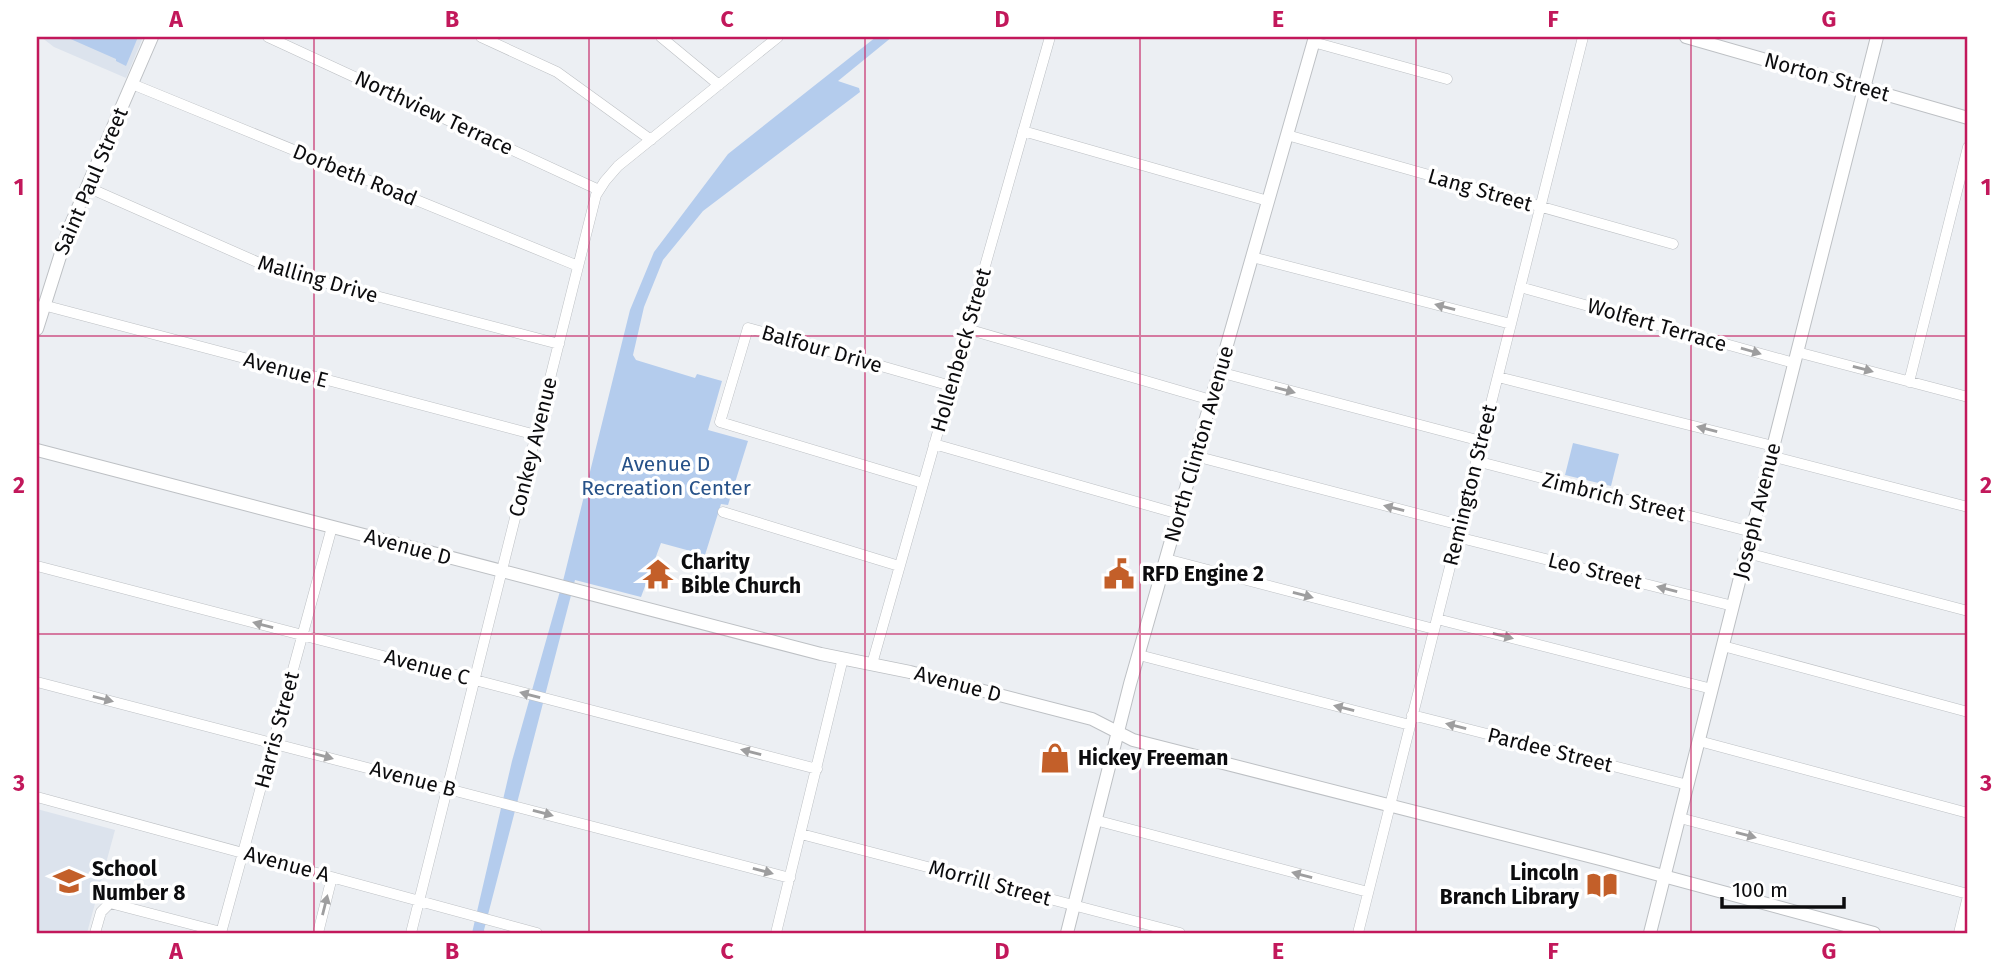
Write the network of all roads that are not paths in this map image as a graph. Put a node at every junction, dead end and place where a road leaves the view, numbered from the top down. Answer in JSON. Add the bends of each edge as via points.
{"nodes":[{"id":1,"x":152,"y":37,"type":"edge"},
{"id":2,"x":268,"y":37,"type":"edge"},
{"id":3,"x":481,"y":37,"type":"edge"},
{"id":4,"x":661,"y":37,"type":"edge"},
{"id":5,"x":778,"y":37,"type":"edge"},
{"id":6,"x":1050,"y":37,"type":"edge"},
{"id":7,"x":1583,"y":37,"type":"edge"},
{"id":8,"x":1686,"y":37,"type":"edge"},
{"id":9,"x":1878,"y":37,"type":"edge"},
{"id":10,"x":1314,"y":39,"type":"edge"},
{"id":11,"x":1447,"y":79,"type":"dead end"},
{"id":12,"x":132,"y":84,"type":"junction"},
{"id":13,"x":719,"y":85,"type":"junction"},
{"id":14,"x":1864,"y":88,"type":"junction"},
{"id":15,"x":1968,"y":118,"type":"edge"},
{"id":16,"x":1023,"y":131,"type":"junction"},
{"id":17,"x":1287,"y":135,"type":"junction"},
{"id":18,"x":651,"y":140,"type":"junction"},
{"id":19,"x":1968,"y":147,"type":"edge"},
{"id":20,"x":87,"y":187,"type":"junction"},
{"id":21,"x":599,"y":190,"type":"junction"},
{"id":22,"x":1268,"y":201,"type":"junction"},
{"id":23,"x":1540,"y":207,"type":"junction"},
{"id":24,"x":1673,"y":244,"type":"dead end"},
{"id":25,"x":1252,"y":257,"type":"junction"},
{"id":26,"x":578,"y":266,"type":"junction"},
{"id":27,"x":1520,"y":287,"type":"junction"},
{"id":28,"x":40,"y":304,"type":"edge"},
{"id":29,"x":1511,"y":324,"type":"junction"},
{"id":30,"x":37,"y":329,"type":"edge"},
{"id":31,"x":967,"y":329,"type":"junction"},
{"id":32,"x":559,"y":344,"type":"junction"},
{"id":33,"x":1796,"y":357,"type":"junction"},
{"id":34,"x":1219,"y":372,"type":"junction"},
{"id":35,"x":1498,"y":377,"type":"junction"},
{"id":36,"x":1909,"y":382,"type":"junction"},
{"id":37,"x":951,"y":386,"type":"junction"},
{"id":38,"x":1968,"y":397,"type":"edge"},
{"id":39,"x":1211,"y":400,"type":"junction"},
{"id":40,"x":536,"y":435,"type":"junction"},
{"id":41,"x":1481,"y":441,"type":"junction"},
{"id":42,"x":934,"y":443,"type":"junction"},
{"id":43,"x":37,"y":450,"type":"edge"},
{"id":44,"x":1772,"y":451,"type":"junction"},
{"id":45,"x":1195,"y":456,"type":"junction"},
{"id":46,"x":1476,"y":461,"type":"junction"},
{"id":47,"x":923,"y":483,"type":"junction"},
{"id":48,"x":1968,"y":507,"type":"edge"},
{"id":49,"x":723,"y":512,"type":"dead end"},
{"id":50,"x":1179,"y":514,"type":"junction"},
{"id":51,"x":1460,"y":525,"type":"junction"},
{"id":52,"x":332,"y":527,"type":"junction"},
{"id":53,"x":1752,"y":532,"type":"junction"},
{"id":54,"x":1457,"y":537,"type":"junction"},
{"id":55,"x":1747,"y":553,"type":"junction"},
{"id":56,"x":1166,"y":559,"type":"junction"},
{"id":57,"x":37,"y":566,"type":"edge"},
{"id":58,"x":899,"y":566,"type":"junction"},
{"id":59,"x":502,"y":572,"type":"junction"},
{"id":60,"x":1733,"y":606,"type":"junction"},
{"id":61,"x":1968,"y":611,"type":"edge"},
{"id":62,"x":1435,"y":624,"type":"junction"},
{"id":63,"x":303,"y":635,"type":"junction"},
{"id":64,"x":1723,"y":646,"type":"junction"},
{"id":65,"x":1139,"y":655,"type":"junction"},
{"id":66,"x":844,"y":659,"type":"junction"},
{"id":67,"x":872,"y":664,"type":"junction"},
{"id":68,"x":475,"y":680,"type":"junction"},
{"id":69,"x":37,"y":682,"type":"edge"},
{"id":70,"x":1712,"y":689,"type":"junction"},
{"id":71,"x":1968,"y":712,"type":"edge"},
{"id":72,"x":1411,"y":720,"type":"junction"},
{"id":73,"x":1117,"y":732,"type":"junction"},
{"id":74,"x":1699,"y":741,"type":"junction"},
{"id":75,"x":274,"y":743,"type":"junction"},
{"id":76,"x":817,"y":769,"type":"junction"},
{"id":77,"x":1688,"y":785,"type":"junction"},
{"id":78,"x":448,"y":788,"type":"junction"},
{"id":79,"x":37,"y":797,"type":"edge"},
{"id":80,"x":1390,"y":805,"type":"junction"},
{"id":81,"x":1968,"y":813,"type":"edge"},
{"id":82,"x":1680,"y":818,"type":"junction"},
{"id":83,"x":1095,"y":820,"type":"junction"},
{"id":84,"x":801,"y":834,"type":"junction"},
{"id":85,"x":243,"y":852,"type":"junction"},
{"id":86,"x":332,"y":877,"type":"junction"},
{"id":87,"x":1664,"y":877,"type":"junction"},
{"id":88,"x":790,"y":878,"type":"junction"},
{"id":89,"x":1368,"y":892,"type":"junction"},
{"id":90,"x":1968,"y":895,"type":"edge"},
{"id":91,"x":420,"y":901,"type":"junction"},
{"id":92,"x":1074,"y":905,"type":"junction"},
{"id":93,"x":221,"y":932,"type":"edge"},
{"id":94,"x":95,"y":933,"type":"edge"},
{"id":95,"x":318,"y":933,"type":"edge"},
{"id":96,"x":411,"y":933,"type":"edge"},
{"id":97,"x":537,"y":933,"type":"edge"},
{"id":98,"x":776,"y":933,"type":"edge"},
{"id":99,"x":1067,"y":933,"type":"edge"},
{"id":100,"x":1180,"y":933,"type":"edge"},
{"id":101,"x":1357,"y":933,"type":"edge"},
{"id":102,"x":1650,"y":933,"type":"edge"},
{"id":103,"x":1874,"y":933,"type":"edge"},
{"id":104,"x":1959,"y":933,"type":"edge"}],
"edges":[{"from":1,"to":12,"type":"street","name":"Saint Paul Street"},
{"from":2,"to":21,"type":"street","name":"Northview Terrace"},
{"from":3,"to":18,"type":"street","via":[[557,72]]},
{"from":4,"to":13,"type":"street"},
{"from":5,"to":13,"type":"street","name":"Conkey Avenue"},
{"from":6,"to":16,"type":"street","name":"Hollenbeck Street"},
{"from":7,"to":23,"type":"street","name":"Remington Street"},
{"from":8,"to":14,"type":"street","name":"Norton Street"},
{"from":9,"to":14,"type":"street","name":"Joseph Avenue"},
{"from":10,"to":11,"type":"street"},
{"from":10,"to":17,"type":"street","name":"North Clinton Avenue"},
{"from":12,"to":20,"type":"street","name":"Saint Paul Street"},
{"from":12,"to":26,"type":"street","name":"Dorbeth Road"},
{"from":13,"to":18,"type":"street","name":"Conkey Avenue"},
{"from":14,"to":15,"type":"street","name":"Norton Street"},
{"from":14,"to":33,"type":"street","name":"Joseph Avenue"},
{"from":16,"to":22,"type":"street"},
{"from":16,"to":31,"type":"street","name":"Hollenbeck Street"},
{"from":17,"to":22,"type":"street","name":"North Clinton Avenue"},
{"from":17,"to":23,"type":"street","name":"Lang Street"},
{"from":18,"to":21,"type":"street","name":"Conkey Avenue","via":[[613,171]]},
{"from":19,"to":36,"type":"street"},
{"from":20,"to":28,"type":"street","name":"Saint Paul Street"},
{"from":20,"to":32,"type":"street","name":"Malling Drive","via":[[273,270]]},
{"from":21,"to":26,"type":"street","name":"Conkey Avenue"},
{"from":22,"to":25,"type":"street","name":"North Clinton Avenue"},
{"from":23,"to":24,"type":"street","name":"Lang Street"},
{"from":23,"to":27,"type":"street","name":"Remington Street"},
{"from":29,"to":25,"type":"street","one_way":true},
{"from":25,"to":34,"type":"street","name":"North Clinton Avenue"},
{"from":26,"to":32,"type":"street","name":"Conkey Avenue"},
{"from":27,"to":29,"type":"street","name":"Remington Street"},
{"from":27,"to":33,"type":"street","name":"Wolfert Terrace","one_way":true},
{"from":28,"to":30,"type":"street","name":"Saint Paul Street"},
{"from":28,"to":40,"type":"street","name":"Avenue E"},
{"from":29,"to":35,"type":"street","name":"Remington Street"},
{"from":31,"to":37,"type":"street","name":"Hollenbeck Street"},
{"from":31,"to":39,"type":"street"},
{"from":32,"to":40,"type":"street","name":"Conkey Avenue"},
{"from":33,"to":36,"type":"street","name":"Wolfert Terrace","one_way":true},
{"from":33,"to":44,"type":"street","name":"Joseph Avenue"},
{"from":34,"to":39,"type":"street","name":"North Clinton Avenue"},
{"from":34,"to":41,"type":"street","one_way":true},
{"from":35,"to":41,"type":"street","name":"Remington Street"},
{"from":44,"to":35,"type":"street","one_way":true},
{"from":36,"to":38,"type":"street","name":"Wolfert Terrace"},
{"from":37,"to":42,"type":"street","name":"Hollenbeck Street"},
{"from":37,"to":47,"type":"street","name":"Balfour Drive","via":[[748,328],[719,422]]},
{"from":39,"to":45,"type":"street","name":"North Clinton Avenue"},
{"from":40,"to":59,"type":"street","name":"Conkey Avenue"},
{"from":41,"to":46,"type":"street","name":"Remington Street"},
{"from":42,"to":47,"type":"street","name":"Hollenbeck Street"},
{"from":42,"to":50,"type":"street"},
{"from":43,"to":52,"type":"street","name":"Avenue D"},
{"from":44,"to":48,"type":"street"},
{"from":44,"to":53,"type":"street","name":"Joseph Avenue"},
{"from":45,"to":50,"type":"street","name":"North Clinton Avenue"},
{"from":51,"to":45,"type":"street","one_way":true},
{"from":46,"to":51,"type":"street","name":"Remington Street"},
{"from":46,"to":53,"type":"street","name":"Zimbrich Street"},
{"from":47,"to":58,"type":"street","name":"Hollenbeck Street"},
{"from":49,"to":58,"type":"street"},
{"from":50,"to":56,"type":"street","name":"North Clinton Avenue"},
{"from":51,"to":54,"type":"street","name":"Remington Street"},
{"from":52,"to":59,"type":"street","name":"Avenue D"},
{"from":52,"to":63,"type":"street","name":"Harris Street"},
{"from":53,"to":55,"type":"street","name":"Joseph Avenue"},
{"from":60,"to":54,"type":"street","name":"Leo Street","one_way":true},
{"from":54,"to":62,"type":"street","name":"Remington Street"},
{"from":55,"to":60,"type":"street","name":"Joseph Avenue"},
{"from":55,"to":61,"type":"street"},
{"from":56,"to":62,"type":"street","one_way":true},
{"from":56,"to":65,"type":"street","name":"North Clinton Avenue"},
{"from":63,"to":57,"type":"street","name":"Avenue C","one_way":true},
{"from":58,"to":67,"type":"street","name":"Hollenbeck Street"},
{"from":59,"to":66,"type":"street","name":"Avenue D"},
{"from":59,"to":68,"type":"street","name":"Conkey Avenue"},
{"from":60,"to":64,"type":"street","name":"Joseph Avenue"},
{"from":62,"to":70,"type":"street","one_way":true},
{"from":62,"to":72,"type":"street","name":"Remington Street"},
{"from":63,"to":68,"type":"street","name":"Avenue C"},
{"from":63,"to":75,"type":"street","name":"Harris Street"},
{"from":64,"to":70,"type":"street","name":"Joseph Avenue"},
{"from":64,"to":71,"type":"street"},
{"from":72,"to":65,"type":"street","name":"Pardee Street","one_way":true},
{"from":65,"to":73,"type":"street","name":"North Clinton Avenue"},
{"from":66,"to":67,"type":"street","name":"Avenue D"},
{"from":66,"to":76,"type":"street"},
{"from":67,"to":73,"type":"street","name":"Avenue D","via":[[1093,719]]},
{"from":76,"to":68,"type":"street","name":"Avenue C","one_way":true},
{"from":68,"to":78,"type":"street","name":"Conkey Avenue"},
{"from":69,"to":75,"type":"street","name":"Avenue B","one_way":true},
{"from":70,"to":74,"type":"street","name":"Joseph Avenue"},
{"from":77,"to":72,"type":"street","name":"Pardee Street","one_way":true},
{"from":72,"to":80,"type":"street","name":"Remington Street"},
{"from":73,"to":80,"type":"street","name":"Avenue D","via":[[1133,740]]},
{"from":73,"to":83,"type":"street","name":"North Clinton Avenue"},
{"from":74,"to":77,"type":"street","name":"Joseph Avenue"},
{"from":74,"to":81,"type":"street"},
{"from":75,"to":78,"type":"street","name":"Avenue B","one_way":true},
{"from":75,"to":85,"type":"street","name":"Harris Street"},
{"from":76,"to":84,"type":"street"},
{"from":77,"to":82,"type":"street","name":"Joseph Avenue"},
{"from":78,"to":88,"type":"street","name":"Avenue B","one_way":true},
{"from":78,"to":91,"type":"street","name":"Conkey Avenue"},
{"from":79,"to":85,"type":"street","name":"Avenue A"},
{"from":80,"to":87,"type":"street","name":"Avenue D"},
{"from":80,"to":89,"type":"street","name":"Remington Street"},
{"from":82,"to":87,"type":"street","name":"Joseph Avenue"},
{"from":82,"to":90,"type":"street","one_way":true},
{"from":89,"to":83,"type":"street","one_way":true},
{"from":83,"to":92,"type":"street","name":"North Clinton Avenue"},
{"from":84,"to":88,"type":"street"},
{"from":84,"to":92,"type":"street","name":"Morrill Street"},
{"from":85,"to":86,"type":"street","name":"Avenue A"},
{"from":85,"to":93,"type":"street","name":"Harris Street"},
{"from":86,"to":91,"type":"street","name":"Avenue A"},
{"from":95,"to":86,"type":"street","one_way":true},
{"from":87,"to":102,"type":"street","name":"Joseph Avenue"},
{"from":87,"to":103,"type":"street","name":"Avenue D"},
{"from":88,"to":98,"type":"street"},
{"from":89,"to":101,"type":"street","name":"Remington Street"},
{"from":90,"to":104,"type":"street"},
{"from":91,"to":96,"type":"street","name":"Conkey Avenue"},
{"from":91,"to":97,"type":"street","name":"Avenue A"},
{"from":92,"to":99,"type":"street","name":"North Clinton Avenue"},
{"from":92,"to":100,"type":"street","name":"Morrill Street"},
{"from":93,"to":94,"type":"street","via":[[110,903],[101,912]]}]}
